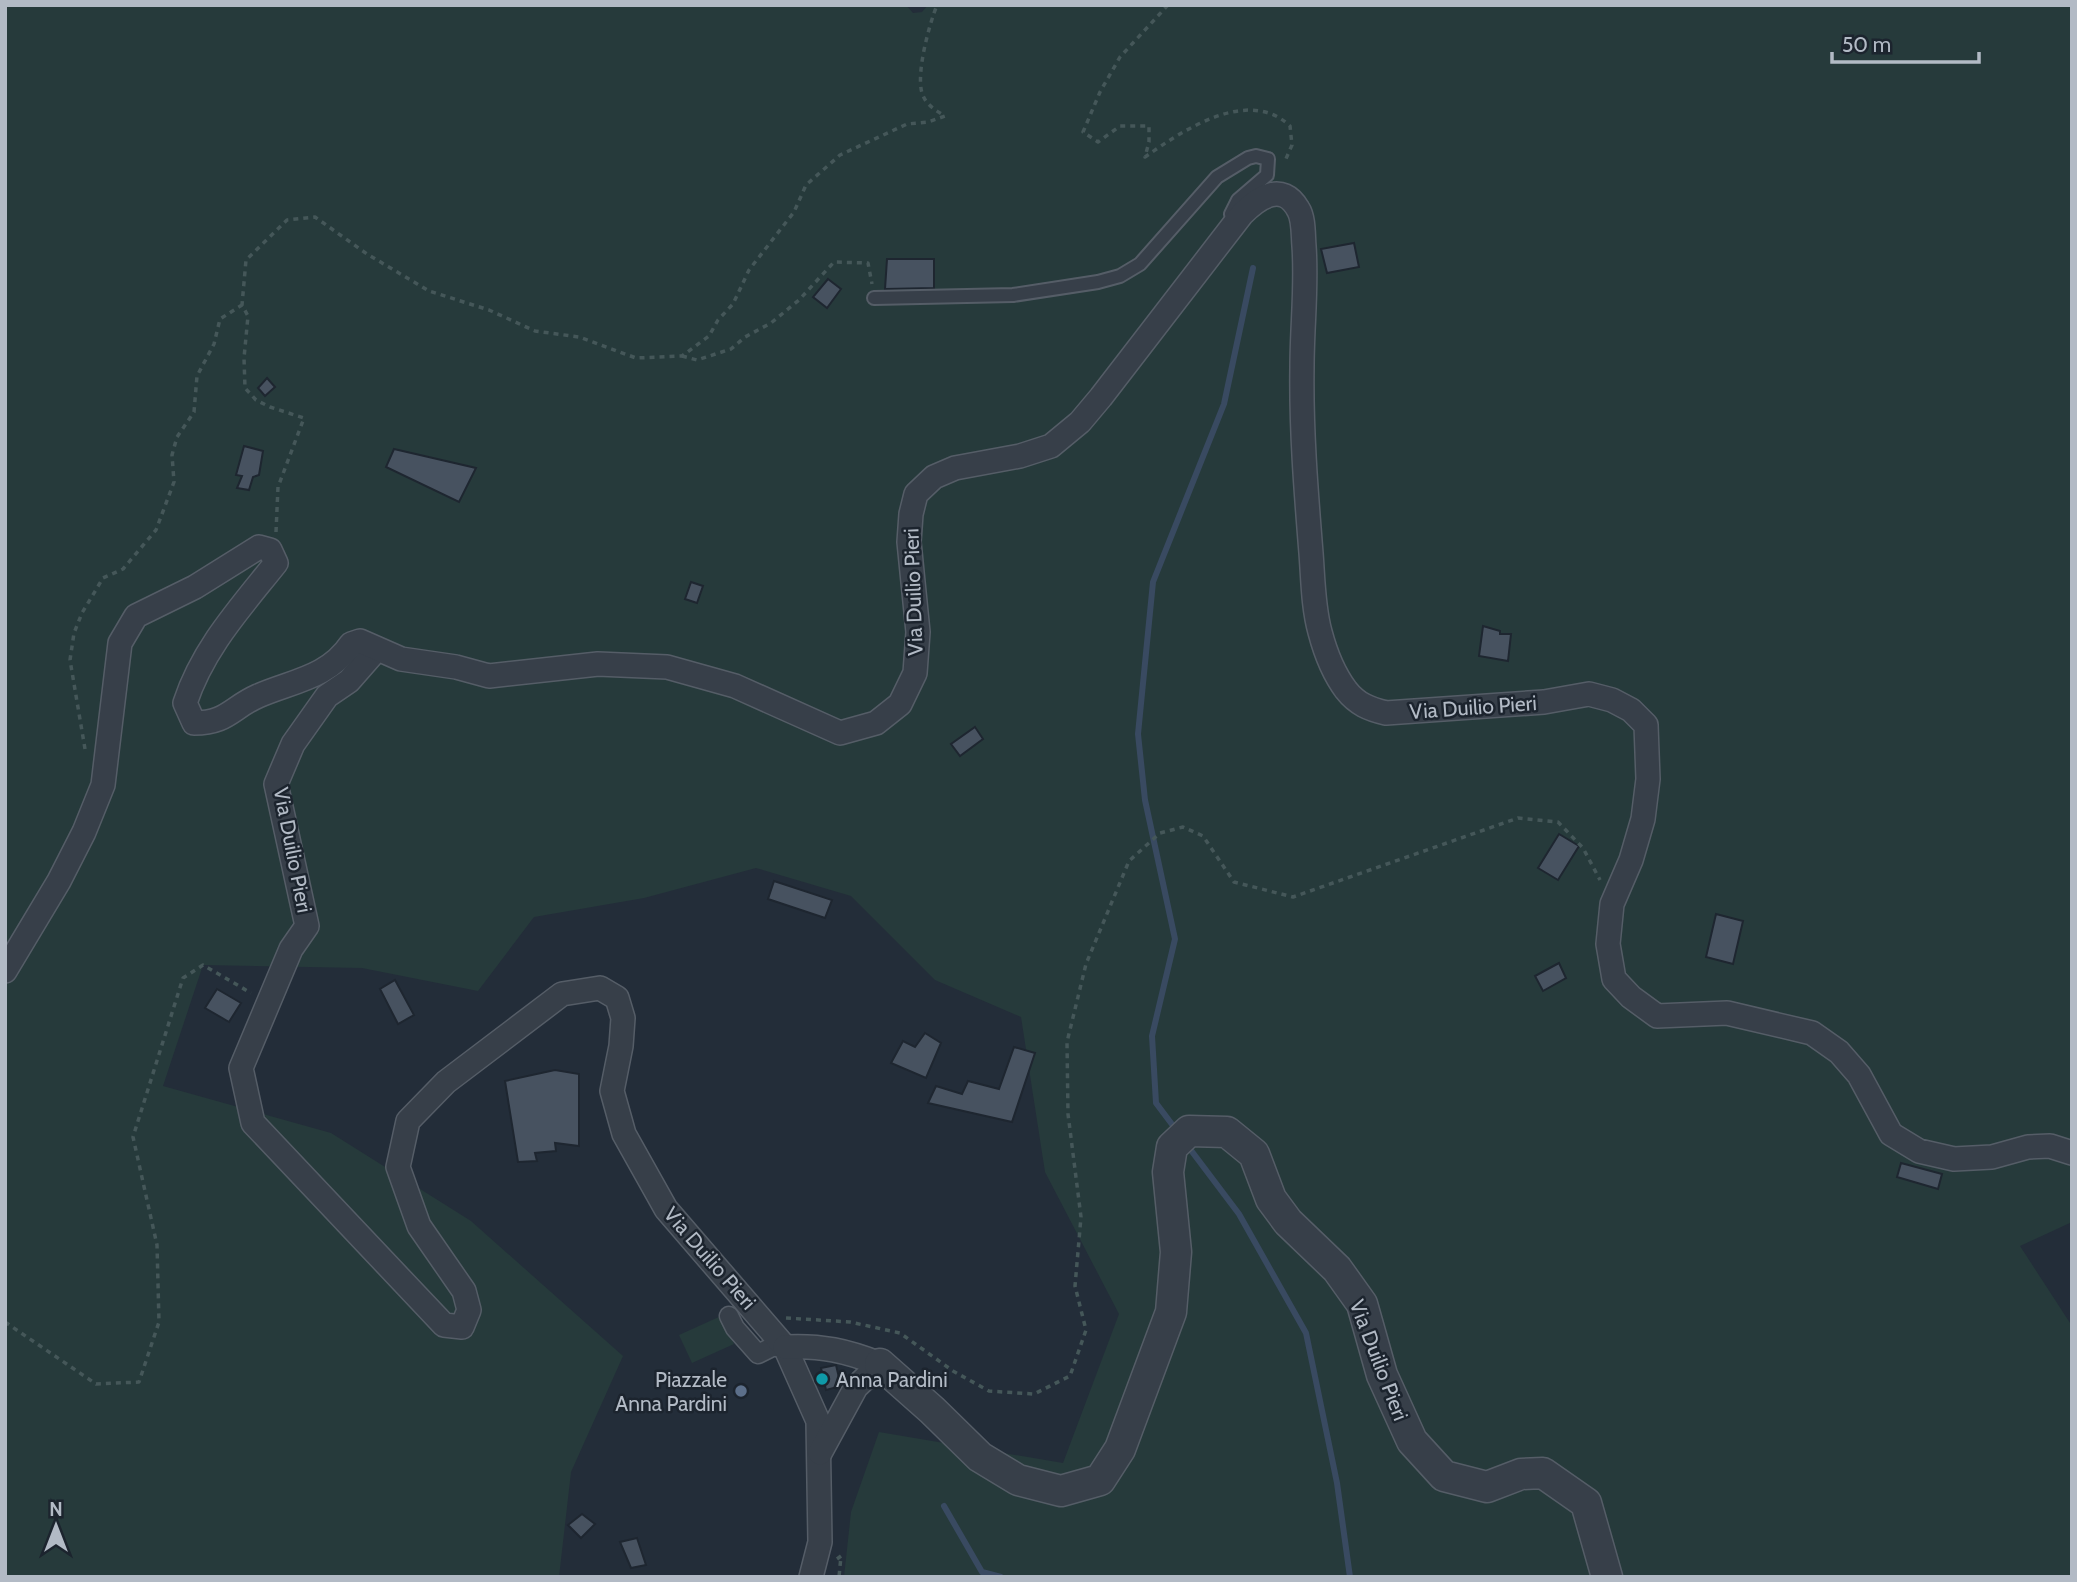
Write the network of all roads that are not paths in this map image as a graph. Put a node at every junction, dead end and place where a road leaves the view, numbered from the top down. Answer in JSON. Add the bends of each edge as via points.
{"nodes":[{"id":1,"x":1234,"y":223,"type":"junction"},
{"id":2,"x":874,"y":298,"type":"road end"},
{"id":3,"x":377,"y":649,"type":"junction"},
{"id":4,"x":5,"y":971,"type":"edge"},
{"id":5,"x":2072,"y":1153,"type":"edge"},
{"id":6,"x":729,"y":1316,"type":"dead end"},
{"id":7,"x":785,"y":1347,"type":"junction"},
{"id":8,"x":880,"y":1364,"type":"junction"},
{"id":9,"x":819,"y":1455,"type":"junction"},
{"id":10,"x":811,"y":1577,"type":"edge"},
{"id":11,"x":1607,"y":1577,"type":"edge"}],
"edges":[{"from":1,"to":2,"type":"lane","via":[[1231,214],[1238,200],[1267,175],[1268,159],[1248,158],[1217,177],[1140,264],[1120,276],[1013,295]]},
{"from":1,"to":3,"type":"street","name":"Via Duilio Pieri","via":[[1080,422],[1051,446],[955,468],[934,477],[916,494],[909,542],[918,632],[915,673],[900,705],[876,723],[840,733],[734,687],[667,667],[598,664],[489,676],[401,659]]},
{"from":1,"to":5,"type":"street","name":"Via Duilio Pieri","via":[[1258,199],[1273,194],[1281,194],[1299,209],[1306,276],[1302,367],[1308,518],[1319,631],[1346,690],[1363,707],[1386,713],[1544,702],[1589,694],[1631,710],[1646,725],[1648,779],[1643,819],[1612,904],[1608,944],[1614,979],[1630,997],[1657,1016],[1727,1013],[1812,1034],[1839,1052],[1859,1075],[1891,1134],[1919,1151],[1954,1159],[1992,1157],[2028,1147],[2050,1146]]},
{"from":3,"to":4,"type":"street","via":[[360,641],[351,644],[344,655],[313,677],[257,696],[213,723],[194,723],[185,702],[194,677],[213,644],[276,562],[271,550],[259,547],[195,587],[136,616],[120,643],[103,785],[59,881]]},
{"from":3,"to":7,"type":"street","name":"Via Duilio Pieri","via":[[349,681],[327,696],[293,744],[276,784],[307,926],[290,949],[241,1068],[253,1123],[444,1325],[462,1327],[469,1310],[464,1292],[419,1226],[398,1167],[408,1121],[446,1082],[562,994],[600,988],[617,998],[623,1018],[612,1091],[624,1134],[666,1209]]},
{"from":6,"to":7,"type":"street","via":[[758,1354]]},
{"from":7,"to":8,"type":"street","name":"Via Duilio Pieri","via":[[849,1351]]},
{"from":7,"to":9,"type":"street","name":"Via Duilio Pieri","via":[[818,1421]]},
{"from":8,"to":9,"type":"street","via":[[856,1387]]},
{"from":8,"to":11,"type":"street","name":"Via Duilio Pieri","via":[[980,1457],[1018,1480],[1061,1491],[1100,1480],[1120,1449],[1171,1312],[1176,1252],[1168,1172],[1181,1139],[1227,1132],[1254,1154],[1271,1199],[1288,1223],[1338,1269],[1362,1304],[1382,1375],[1412,1441],[1444,1476],[1488,1487],[1521,1474],[1543,1473],[1586,1503]]},
{"from":9,"to":10,"type":"street","via":[[820,1542]]}]}
